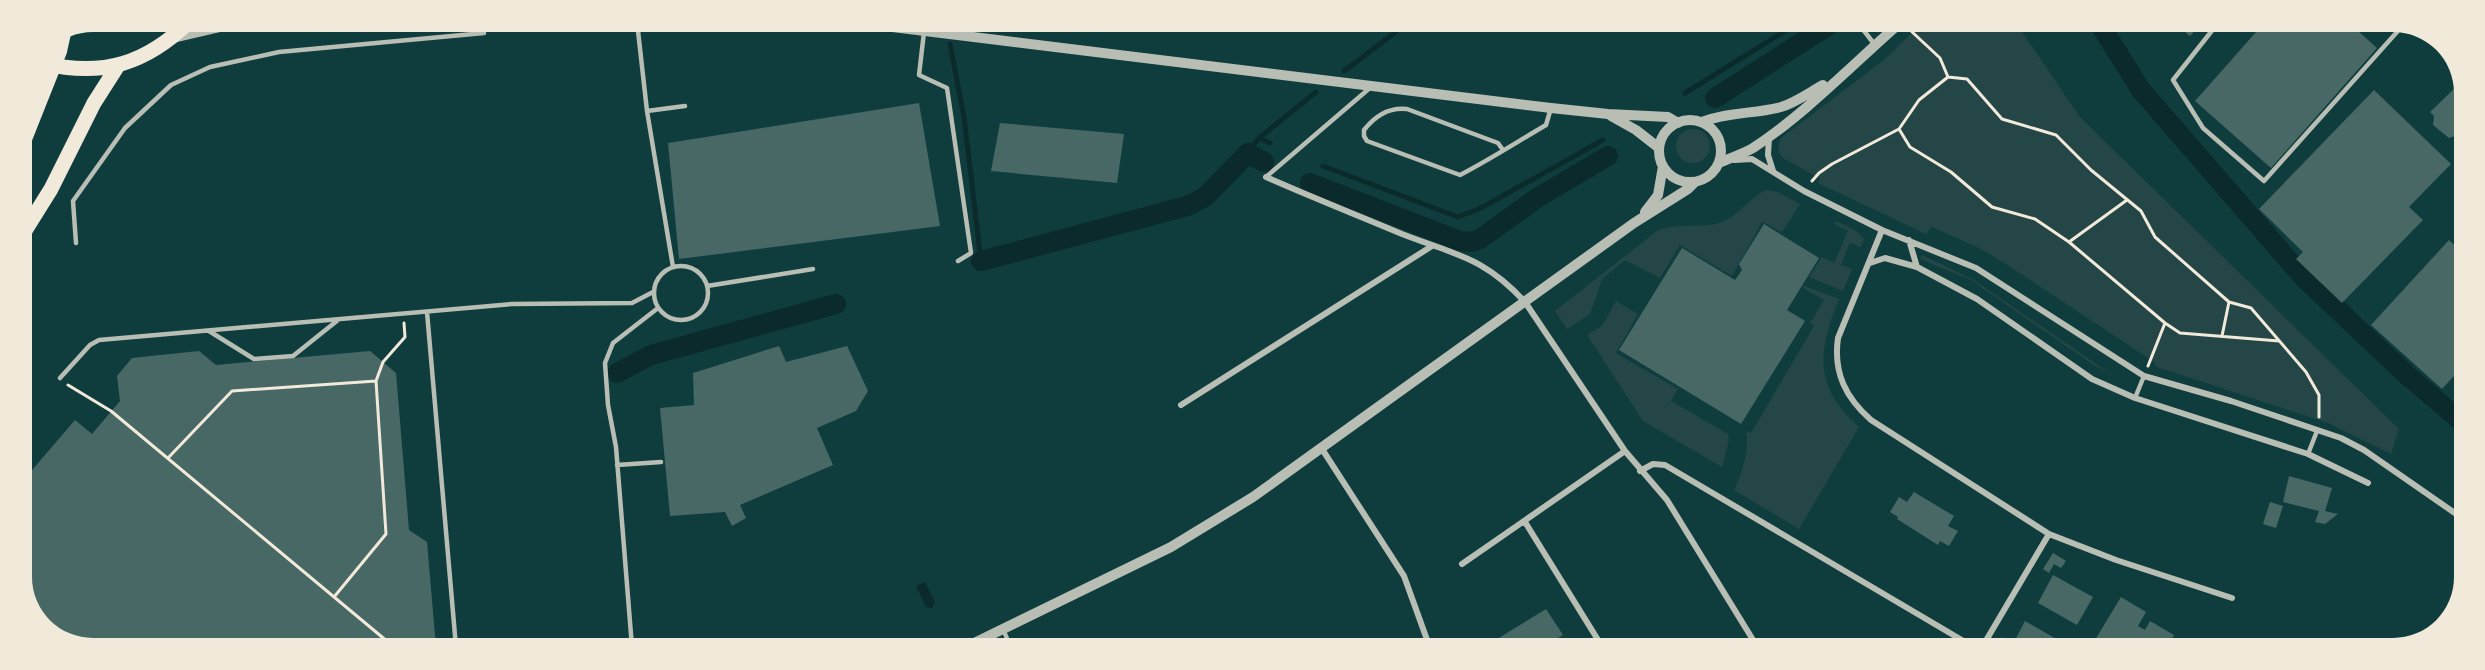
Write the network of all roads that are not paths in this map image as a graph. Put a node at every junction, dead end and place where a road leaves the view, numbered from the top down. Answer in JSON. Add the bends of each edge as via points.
{"nodes":[{"id":1,"x":179,"y":32,"type":"edge"},
{"id":2,"x":199,"y":32,"type":"edge"},
{"id":3,"x":638,"y":32,"type":"edge"},
{"id":4,"x":924,"y":32,"type":"edge"},
{"id":5,"x":948,"y":32,"type":"edge"},
{"id":6,"x":1865,"y":32,"type":"edge"},
{"id":7,"x":1896,"y":32,"type":"edge"},
{"id":8,"x":2211,"y":32,"type":"edge"},
{"id":9,"x":2397,"y":32,"type":"edge"},
{"id":10,"x":484,"y":33,"type":"dead end"},
{"id":11,"x":173,"y":38,"type":"junction"},
{"id":12,"x":60,"y":41,"type":"edge"},
{"id":13,"x":1875,"y":45,"type":"junction"},
{"id":14,"x":40,"y":61,"type":"edge"},
{"id":15,"x":117,"y":67,"type":"junction"},
{"id":16,"x":1841,"y":76,"type":"junction"},
{"id":17,"x":1372,"y":86,"type":"junction"},
{"id":18,"x":685,"y":106,"type":"dead end"},
{"id":19,"x":1551,"y":108,"type":"junction"},
{"id":20,"x":647,"y":111,"type":"junction"},
{"id":21,"x":1608,"y":114,"type":"junction"},
{"id":22,"x":32,"y":116,"type":"edge"},
{"id":23,"x":1702,"y":122,"type":"junction"},
{"id":24,"x":1678,"y":123,"type":"junction"},
{"id":25,"x":1770,"y":134,"type":"junction"},
{"id":26,"x":1659,"y":148,"type":"junction"},
{"id":27,"x":1503,"y":150,"type":"junction"},
{"id":28,"x":1719,"y":163,"type":"junction"},
{"id":29,"x":1663,"y":166,"type":"junction"},
{"id":30,"x":1773,"y":171,"type":"junction"},
{"id":31,"x":1266,"y":177,"type":"joint"},
{"id":32,"x":1695,"y":182,"type":"junction"},
{"id":33,"x":32,"y":219,"type":"edge"},
{"id":34,"x":1634,"y":223,"type":"junction"},
{"id":35,"x":1882,"y":230,"type":"junction"},
{"id":36,"x":1909,"y":240,"type":"junction"},
{"id":37,"x":76,"y":243,"type":"dead end"},
{"id":38,"x":1432,"y":246,"type":"junction"},
{"id":39,"x":958,"y":261,"type":"dead end"},
{"id":40,"x":1869,"y":264,"type":"junction"},
{"id":41,"x":673,"y":267,"type":"junction"},
{"id":42,"x":1917,"y":267,"type":"junction"},
{"id":43,"x":813,"y":269,"type":"dead end"},
{"id":44,"x":707,"y":286,"type":"junction"},
{"id":45,"x":654,"y":292,"type":"junction"},
{"id":46,"x":1525,"y":303,"type":"junction"},
{"id":47,"x":658,"y":308,"type":"junction"},
{"id":48,"x":427,"y":312,"type":"junction"},
{"id":49,"x":338,"y":320,"type":"junction"},
{"id":50,"x":208,"y":331,"type":"junction"},
{"id":51,"x":2144,"y":376,"type":"junction"},
{"id":52,"x":60,"y":378,"type":"road end"},
{"id":53,"x":2135,"y":398,"type":"junction"},
{"id":54,"x":1181,"y":405,"type":"dead end"},
{"id":55,"x":2317,"y":430,"type":"junction"},
{"id":56,"x":1322,"y":449,"type":"junction"},
{"id":57,"x":1625,"y":451,"type":"junction"},
{"id":58,"x":2308,"y":454,"type":"junction"},
{"id":59,"x":661,"y":462,"type":"dead end"},
{"id":60,"x":617,"y":465,"type":"junction"},
{"id":61,"x":1640,"y":471,"type":"junction"},
{"id":62,"x":2368,"y":483,"type":"dead end"},
{"id":63,"x":2454,"y":512,"type":"edge"},
{"id":64,"x":1525,"y":522,"type":"junction"},
{"id":65,"x":2049,"y":534,"type":"junction"},
{"id":66,"x":1461,"y":564,"type":"dead end"},
{"id":67,"x":2232,"y":598,"type":"dead end"},
{"id":68,"x":1003,"y":628,"type":"junction"},
{"id":69,"x":455,"y":639,"type":"edge"},
{"id":70,"x":631,"y":639,"type":"edge"},
{"id":71,"x":982,"y":639,"type":"edge"},
{"id":72,"x":1007,"y":639,"type":"edge"},
{"id":73,"x":1427,"y":639,"type":"edge"},
{"id":74,"x":1597,"y":639,"type":"edge"},
{"id":75,"x":1752,"y":639,"type":"edge"},
{"id":76,"x":1962,"y":639,"type":"edge"},
{"id":77,"x":1985,"y":639,"type":"edge"}],
"edges":[{"from":1,"to":11,"type":"main road"},
{"from":2,"to":11,"type":"street"},
{"from":3,"to":20,"type":"lane"},
{"from":4,"to":39,"type":"lane","via":[[919,75],[947,88],[949,99],[971,253]]},
{"from":5,"to":17,"type":"street"},
{"from":6,"to":13,"type":"lane"},
{"from":7,"to":13,"type":"street"},
{"from":8,"to":9,"type":"lane","via":[[2173,80],[2203,128],[2264,181]]},
{"from":10,"to":37,"type":"lane","via":[[279,52],[210,68],[171,85],[125,128],[73,201]]},
{"from":11,"to":15,"type":"main road"},
{"from":12,"to":22,"type":"highway"},
{"from":13,"to":16,"type":"street"},
{"from":14,"to":15,"type":"main road","via":[[61,68]]},
{"from":15,"to":33,"type":"main road"},
{"from":16,"to":23,"type":"street","via":[[1784,106],[1719,115]]},
{"from":16,"to":25,"type":"street"},
{"from":17,"to":19,"type":"street"},
{"from":17,"to":31,"type":"lane"},
{"from":18,"to":20,"type":"lane"},
{"from":19,"to":21,"type":"street"},
{"from":19,"to":27,"type":"lane","via":[[1546,125]]},
{"from":20,"to":41,"type":"lane"},
{"from":21,"to":24,"type":"street","via":[[1668,117]]},
{"from":21,"to":26,"type":"street"},
{"from":23,"to":24,"type":"street"},
{"from":23,"to":28,"type":"street","via":[[1721,144]]},
{"from":24,"to":26,"type":"street","via":[[1662,138]]},
{"from":25,"to":28,"type":"street","via":[[1752,148]]},
{"from":25,"to":30,"type":"street","via":[[1768,155]]},
{"from":26,"to":29,"type":"street"},
{"from":27,"to":27,"type":"lane","via":[[1460,175],[1367,141],[1364,130],[1386,110],[1407,109],[1497,143]]},
{"from":28,"to":30,"type":"street","via":[[1752,159]]},
{"from":28,"to":32,"type":"street","via":[[1714,172]]},
{"from":29,"to":32,"type":"street","via":[[1671,176]]},
{"from":29,"to":34,"type":"street","via":[[1658,195]]},
{"from":30,"to":35,"type":"street"},
{"from":31,"to":38,"type":"street"},
{"from":32,"to":34,"type":"street"},
{"from":34,"to":46,"type":"street"},
{"from":35,"to":36,"type":"street"},
{"from":35,"to":40,"type":"street"},
{"from":36,"to":42,"type":"street"},
{"from":36,"to":51,"type":"street","via":[[1976,268]]},
{"from":38,"to":46,"type":"street","via":[[1463,255],[1487,268]]},
{"from":38,"to":54,"type":"street"},
{"from":40,"to":42,"type":"street","via":[[1885,258]]},
{"from":40,"to":65,"type":"street","via":[[1838,338],[1836,355],[1845,392],[1871,420]]},
{"from":41,"to":44,"type":"lane","via":[[690,268],[704,278]]},
{"from":41,"to":45,"type":"lane","via":[[659,277]]},
{"from":42,"to":53,"type":"street","via":[[1977,299],[2092,379]]},
{"from":43,"to":44,"type":"lane"},
{"from":44,"to":47,"type":"lane","via":[[702,310],[688,319],[671,318]]},
{"from":45,"to":47,"type":"lane"},
{"from":45,"to":48,"type":"lane","via":[[632,303],[512,304]]},
{"from":46,"to":56,"type":"street"},
{"from":46,"to":57,"type":"street"},
{"from":47,"to":60,"type":"lane","via":[[613,343],[604,363]]},
{"from":48,"to":49,"type":"lane"},
{"from":48,"to":69,"type":"lane"},
{"from":49,"to":50,"type":"lane"},
{"from":49,"to":50,"type":"lane","via":[[293,356],[254,360]]},
{"from":50,"to":52,"type":"lane","via":[[99,340]]},
{"from":51,"to":53,"type":"lane"},
{"from":51,"to":55,"type":"street"},
{"from":53,"to":58,"type":"street"},
{"from":55,"to":58,"type":"lane"},
{"from":55,"to":63,"type":"street","via":[[2364,450]]},
{"from":56,"to":68,"type":"street","via":[[1171,547]]},
{"from":56,"to":73,"type":"street","via":[[1404,576]]},
{"from":57,"to":61,"type":"street"},
{"from":57,"to":64,"type":"street"},
{"from":58,"to":62,"type":"street"},
{"from":59,"to":60,"type":"lane"},
{"from":60,"to":70,"type":"lane"},
{"from":61,"to":75,"type":"street","via":[[1667,500]]},
{"from":61,"to":76,"type":"street","via":[[1653,464],[1665,465]]},
{"from":64,"to":66,"type":"street"},
{"from":64,"to":74,"type":"street"},
{"from":65,"to":67,"type":"street","via":[[2116,561]]},
{"from":65,"to":77,"type":"street"},
{"from":68,"to":71,"type":"street"},
{"from":68,"to":72,"type":"lane"}]}
